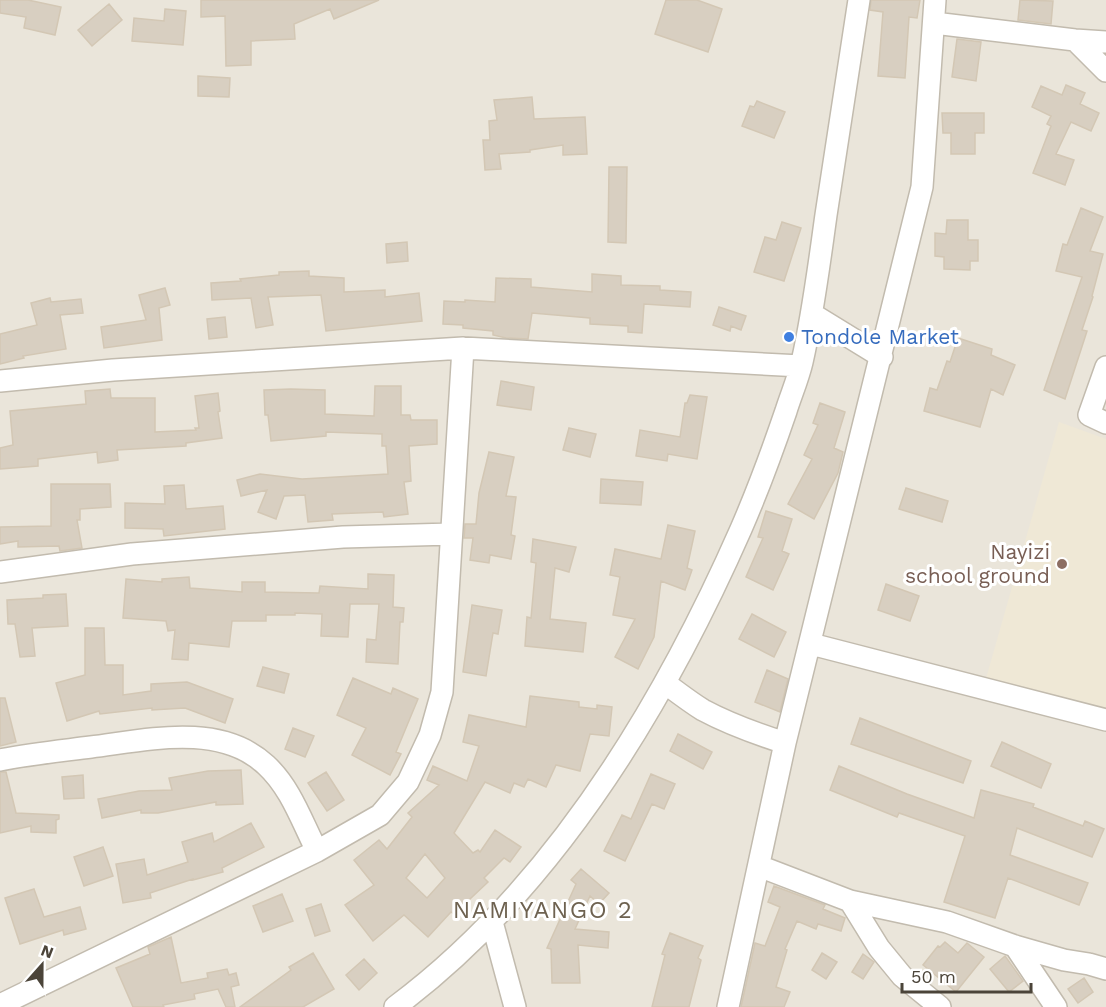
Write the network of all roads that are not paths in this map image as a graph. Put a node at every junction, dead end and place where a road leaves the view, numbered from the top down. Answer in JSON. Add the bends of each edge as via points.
{"nodes":[{"id":1,"x":859,"y":0,"type":"edge"},
{"id":2,"x":935,"y":0,"type":"edge"},
{"id":3,"x":934,"y":23,"type":"junction"},
{"id":4,"x":1076,"y":40,"type":"junction"},
{"id":5,"x":1106,"y":42,"type":"edge"},
{"id":6,"x":1106,"y":71,"type":"edge"},
{"id":7,"x":812,"y":314,"type":"junction"},
{"id":8,"x":463,"y":348,"type":"junction"},
{"id":9,"x":882,"y":357,"type":"junction"},
{"id":10,"x":801,"y":366,"type":"junction"},
{"id":11,"x":1106,"y":368,"type":"edge"},
{"id":12,"x":0,"y":381,"type":"edge"},
{"id":13,"x":1106,"y":423,"type":"edge"},
{"id":14,"x":451,"y":534,"type":"junction"},
{"id":15,"x":0,"y":572,"type":"edge"},
{"id":16,"x":811,"y":644,"type":"junction"},
{"id":17,"x":665,"y":683,"type":"junction"},
{"id":18,"x":1106,"y":720,"type":"edge"},
{"id":19,"x":785,"y":743,"type":"junction"},
{"id":20,"x":0,"y":760,"type":"edge"},
{"id":21,"x":317,"y":851,"type":"junction"},
{"id":22,"x":759,"y":866,"type":"junction"},
{"id":23,"x":850,"y":901,"type":"junction"},
{"id":24,"x":492,"y":922,"type":"junction"},
{"id":25,"x":1015,"y":946,"type":"junction"},
{"id":26,"x":1106,"y":969,"type":"edge"},
{"id":27,"x":0,"y":1005,"type":"edge"},
{"id":28,"x":395,"y":1007,"type":"edge"},
{"id":29,"x":516,"y":1007,"type":"edge"},
{"id":30,"x":728,"y":1007,"type":"edge"},
{"id":31,"x":940,"y":1007,"type":"edge"},
{"id":32,"x":1056,"y":1007,"type":"edge"}],
"edges":[{"from":1,"to":7,"type":"street"},
{"from":2,"to":3,"type":"street"},
{"from":3,"to":4,"type":"street"},
{"from":3,"to":9,"type":"street","via":[[922,187]]},
{"from":4,"to":5,"type":"street"},
{"from":4,"to":6,"type":"street"},
{"from":7,"to":9,"type":"street"},
{"from":7,"to":10,"type":"street"},
{"from":8,"to":10,"type":"street"},
{"from":8,"to":12,"type":"street"},
{"from":8,"to":14,"type":"street"},
{"from":9,"to":16,"type":"street"},
{"from":10,"to":17,"type":"street","via":[[752,502],[694,630]]},
{"from":11,"to":13,"type":"street","via":[[1089,415]]},
{"from":14,"to":15,"type":"street","via":[[343,537],[132,554]]},
{"from":14,"to":21,"type":"street","via":[[441,692],[430,735],[408,782],[380,815]]},
{"from":16,"to":18,"type":"street"},
{"from":16,"to":19,"type":"street"},
{"from":17,"to":19,"type":"street","via":[[701,709]]},
{"from":17,"to":24,"type":"street","via":[[592,797]]},
{"from":19,"to":22,"type":"street"},
{"from":20,"to":21,"type":"street","via":[[179,737],[218,741],[244,750],[266,765],[285,787]]},
{"from":21,"to":27,"type":"street"},
{"from":22,"to":23,"type":"street"},
{"from":22,"to":30,"type":"street"},
{"from":23,"to":25,"type":"street","via":[[947,922]]},
{"from":23,"to":31,"type":"street","via":[[902,976]]},
{"from":24,"to":28,"type":"street"},
{"from":24,"to":29,"type":"street"},
{"from":25,"to":26,"type":"street"},
{"from":25,"to":32,"type":"street"}]}
